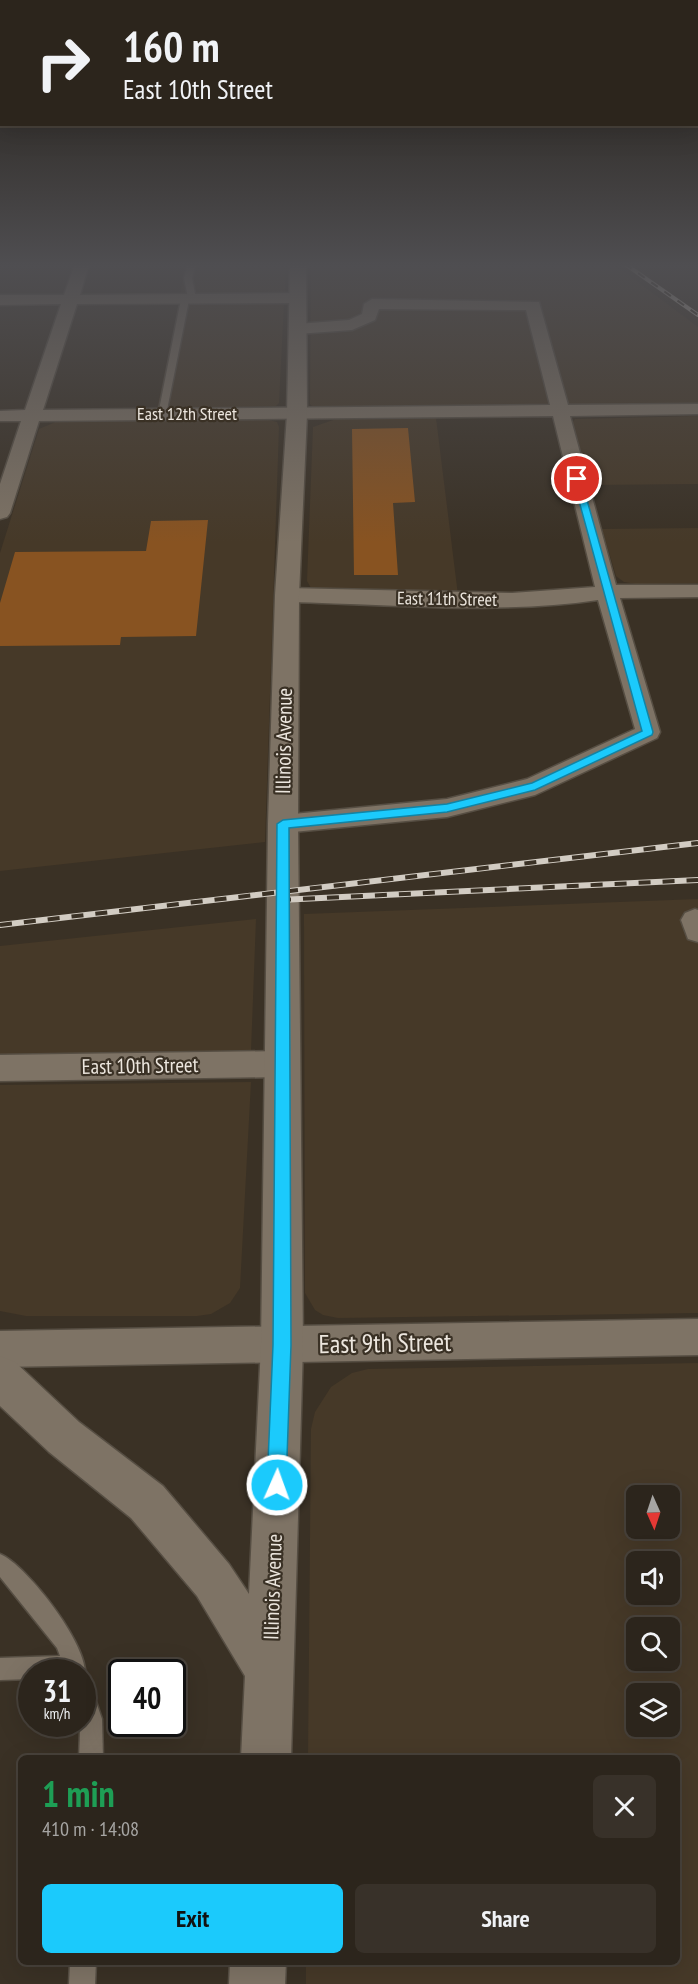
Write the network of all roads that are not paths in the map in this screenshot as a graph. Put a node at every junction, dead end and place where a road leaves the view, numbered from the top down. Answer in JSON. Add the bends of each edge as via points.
{"nodes":[{"id":1,"x":51,"y":357,"type":"edge"},
{"id":2,"x":175,"y":357,"type":"edge"},
{"id":3,"x":297,"y":357,"type":"edge"},
{"id":4,"x":546,"y":357,"type":"edge"},
{"id":5,"x":698,"y":410,"type":"edge"},
{"id":6,"x":559,"y":411,"type":"junction"},
{"id":7,"x":297,"y":414,"type":"junction"},
{"id":8,"x":31,"y":415,"type":"junction"},
{"id":9,"x":162,"y":415,"type":"junction"},
{"id":10,"x":0,"y":416,"type":"edge"},
{"id":11,"x":0,"y":513,"type":"edge"},
{"id":12,"x":698,"y":591,"type":"edge"},
{"id":13,"x":607,"y":592,"type":"junction"},
{"id":14,"x":287,"y":595,"type":"junction"},
{"id":15,"x":283,"y":824,"type":"junction"},
{"id":16,"x":281,"y":1064,"type":"junction"},
{"id":17,"x":0,"y":1068,"type":"edge"},
{"id":18,"x":698,"y":1337,"type":"edge"},
{"id":19,"x":282,"y":1345,"type":"junction"},
{"id":20,"x":0,"y":1349,"type":"edge"},
{"id":21,"x":0,"y":1377,"type":"edge"},
{"id":22,"x":0,"y":1564,"type":"edge"},
{"id":23,"x":71,"y":1659,"type":"edge"},
{"id":24,"x":0,"y":1669,"type":"edge"},
{"id":25,"x":18,"y":1669,"type":"edge"},
{"id":26,"x":270,"y":1672,"type":"junction"},
{"id":27,"x":91,"y":1737,"type":"edge"},
{"id":28,"x":91,"y":1755,"type":"edge"},
{"id":29,"x":266,"y":1755,"type":"edge"},
{"id":30,"x":83,"y":1965,"type":"edge"},
{"id":31,"x":258,"y":1965,"type":"edge"},
{"id":32,"x":81,"y":1984,"type":"edge"},
{"id":33,"x":257,"y":1984,"type":"edge"}],
"edges":[{"from":1,"to":8,"type":"street"},
{"from":2,"to":9,"type":"lane"},
{"from":3,"to":7,"type":"street","name":"Illinois Avenue"},
{"from":4,"to":6,"type":"street"},
{"from":5,"to":6,"type":"street","name":"East 12th Street"},
{"from":6,"to":7,"type":"street","name":"East 12th Street"},
{"from":6,"to":13,"type":"street"},
{"from":7,"to":9,"type":"street","name":"East 12th Street"},
{"from":7,"to":14,"type":"street","name":"Illinois Avenue"},
{"from":8,"to":9,"type":"street","name":"East 12th Street"},
{"from":8,"to":10,"type":"street","name":"East 12th Street"},
{"from":8,"to":11,"type":"street"},
{"from":12,"to":13,"type":"street","name":"East 11th Street"},
{"from":13,"to":14,"type":"street","name":"East 11th Street","via":[[512,600]]},
{"from":13,"to":15,"type":"street","via":[[648,732],[524,789],[447,808]]},
{"from":14,"to":15,"type":"street","name":"Illinois Avenue"},
{"from":15,"to":16,"type":"street","name":"Illinois Avenue"},
{"from":16,"to":17,"type":"street","name":"East 10th Street"},
{"from":16,"to":19,"type":"street","name":"Illinois Avenue"},
{"from":18,"to":19,"type":"street","name":"East 9th Street"},
{"from":19,"to":20,"type":"street","name":"East 9th Street"},
{"from":19,"to":26,"type":"street","name":"Illinois Avenue"},
{"from":21,"to":26,"type":"street","via":[[64,1437],[147,1502],[213,1580]]},
{"from":22,"to":23,"type":"lane","via":[[11,1572],[66,1642]]},
{"from":24,"to":25,"type":"lane"},
{"from":26,"to":29,"type":"street","name":"Illinois Avenue"},
{"from":27,"to":28,"type":"lane"},
{"from":30,"to":32,"type":"lane"},
{"from":31,"to":33,"type":"street"}]}
